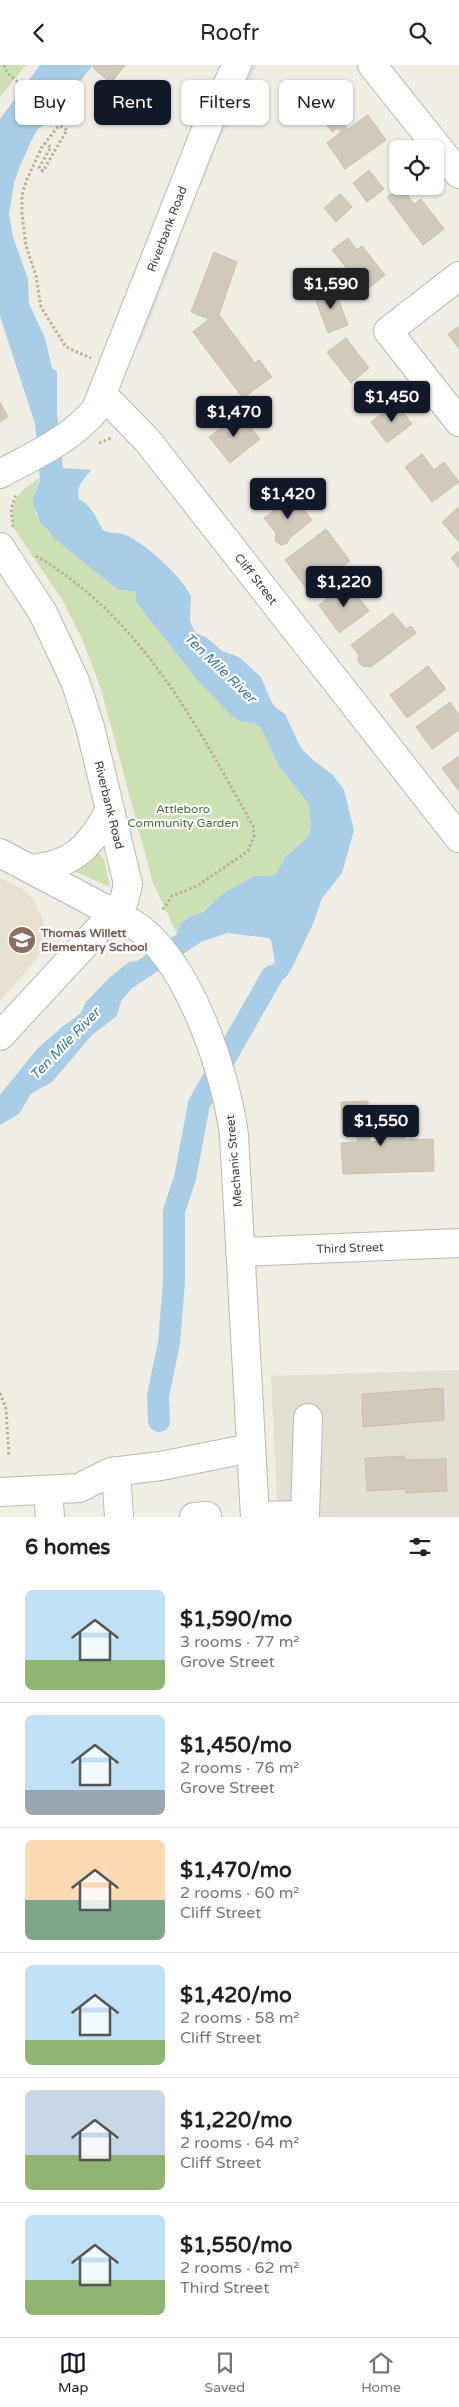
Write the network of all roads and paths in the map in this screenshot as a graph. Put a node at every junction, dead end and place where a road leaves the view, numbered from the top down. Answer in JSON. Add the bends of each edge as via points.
{"nodes":[{"id":1,"x":4,"y":65,"type":"edge"},
{"id":2,"x":237,"y":65,"type":"edge"},
{"id":3,"x":372,"y":65,"type":"edge"},
{"id":4,"x":58,"y":126,"type":"junction"},
{"id":5,"x":44,"y":143,"type":"junction"},
{"id":6,"x":459,"y":174,"type":"edge"},
{"id":7,"x":459,"y":276,"type":"edge"},
{"id":8,"x":93,"y":358,"type":"dead end"},
{"id":9,"x":103,"y":395,"type":"junction"},
{"id":10,"x":459,"y":422,"type":"edge"},
{"id":11,"x":10,"y":481,"type":"edge"},
{"id":12,"x":7,"y":538,"type":"edge"},
{"id":13,"x":32,"y":553,"type":"dead end"},
{"id":14,"x":110,"y":809,"type":"junction"},
{"id":15,"x":459,"y":838,"type":"edge"},
{"id":16,"x":0,"y":853,"type":"edge"},
{"id":17,"x":31,"y":869,"type":"junction"},
{"id":18,"x":162,"y":911,"type":"dead end"},
{"id":19,"x":114,"y":913,"type":"junction"},
{"id":20,"x":0,"y":1036,"type":"edge"},
{"id":21,"x":459,"y":1243,"type":"edge"},
{"id":22,"x":240,"y":1252,"type":"junction"},
{"id":23,"x":0,"y":1393,"type":"edge"},
{"id":24,"x":308,"y":1419,"type":"dead end"},
{"id":25,"x":251,"y":1448,"type":"junction"},
{"id":26,"x":9,"y":1456,"type":"dead end"},
{"id":27,"x":116,"y":1471,"type":"junction"},
{"id":28,"x":0,"y":1492,"type":"edge"},
{"id":29,"x":49,"y":1504,"type":"edge"},
{"id":30,"x":255,"y":1516,"type":"edge"},
{"id":31,"x":305,"y":1516,"type":"edge"},
{"id":32,"x":119,"y":1517,"type":"edge"}],
"edges":[{"from":1,"to":4,"type":"path","via":[[7,73],[63,120]]},
{"from":2,"to":9,"type":"street","name":"Riverbank Road","via":[[209,122]]},
{"from":3,"to":6,"type":"street"},
{"from":4,"to":5,"type":"path"},
{"from":4,"to":5,"type":"path","via":[[67,130],[43,171],[39,168],[51,147]]},
{"from":5,"to":8,"type":"path","via":[[22,195],[26,247],[36,275],[41,307],[57,329],[62,343],[70,350]]},
{"from":7,"to":10,"type":"street","via":[[388,331]]},
{"from":9,"to":11,"type":"street","name":"Riverbank Road","via":[[90,416],[69,435],[26,459]]},
{"from":9,"to":15,"type":"street","name":"Cliff Street","via":[[147,440]]},
{"from":11,"to":12,"type":"path","via":[[13,498]]},
{"from":12,"to":14,"type":"street","name":"Riverbank Road","via":[[34,599],[64,653],[86,711]]},
{"from":13,"to":18,"type":"path","via":[[63,571],[90,593],[143,647],[193,718],[253,826],[254,835],[248,851],[196,886],[172,897]]},
{"from":14,"to":17,"type":"street","via":[[93,838],[76,856],[55,865]]},
{"from":14,"to":19,"type":"street","name":"Riverbank Road","via":[[128,884],[124,901]]},
{"from":16,"to":17,"type":"street","name":"Mechanic Street"},
{"from":17,"to":19,"type":"street","name":"Mechanic Street"},
{"from":19,"to":20,"type":"street","name":"Riverbank Road"},
{"from":19,"to":22,"type":"street","name":"Mechanic Street","via":[[149,935],[178,973],[212,1051],[230,1111]]},
{"from":21,"to":22,"type":"street","name":"Third Street"},
{"from":22,"to":25,"type":"street","name":"Mechanic Street"},
{"from":23,"to":26,"type":"path","via":[[6,1409]]},
{"from":24,"to":31,"type":"street"},
{"from":25,"to":27,"type":"street","via":[[161,1466]]},
{"from":25,"to":30,"type":"street","name":"Mechanic Street"},
{"from":27,"to":29,"type":"street"},
{"from":27,"to":32,"type":"street"},
{"from":28,"to":29,"type":"street"},
{"from":30,"to":31,"type":"street"}]}
